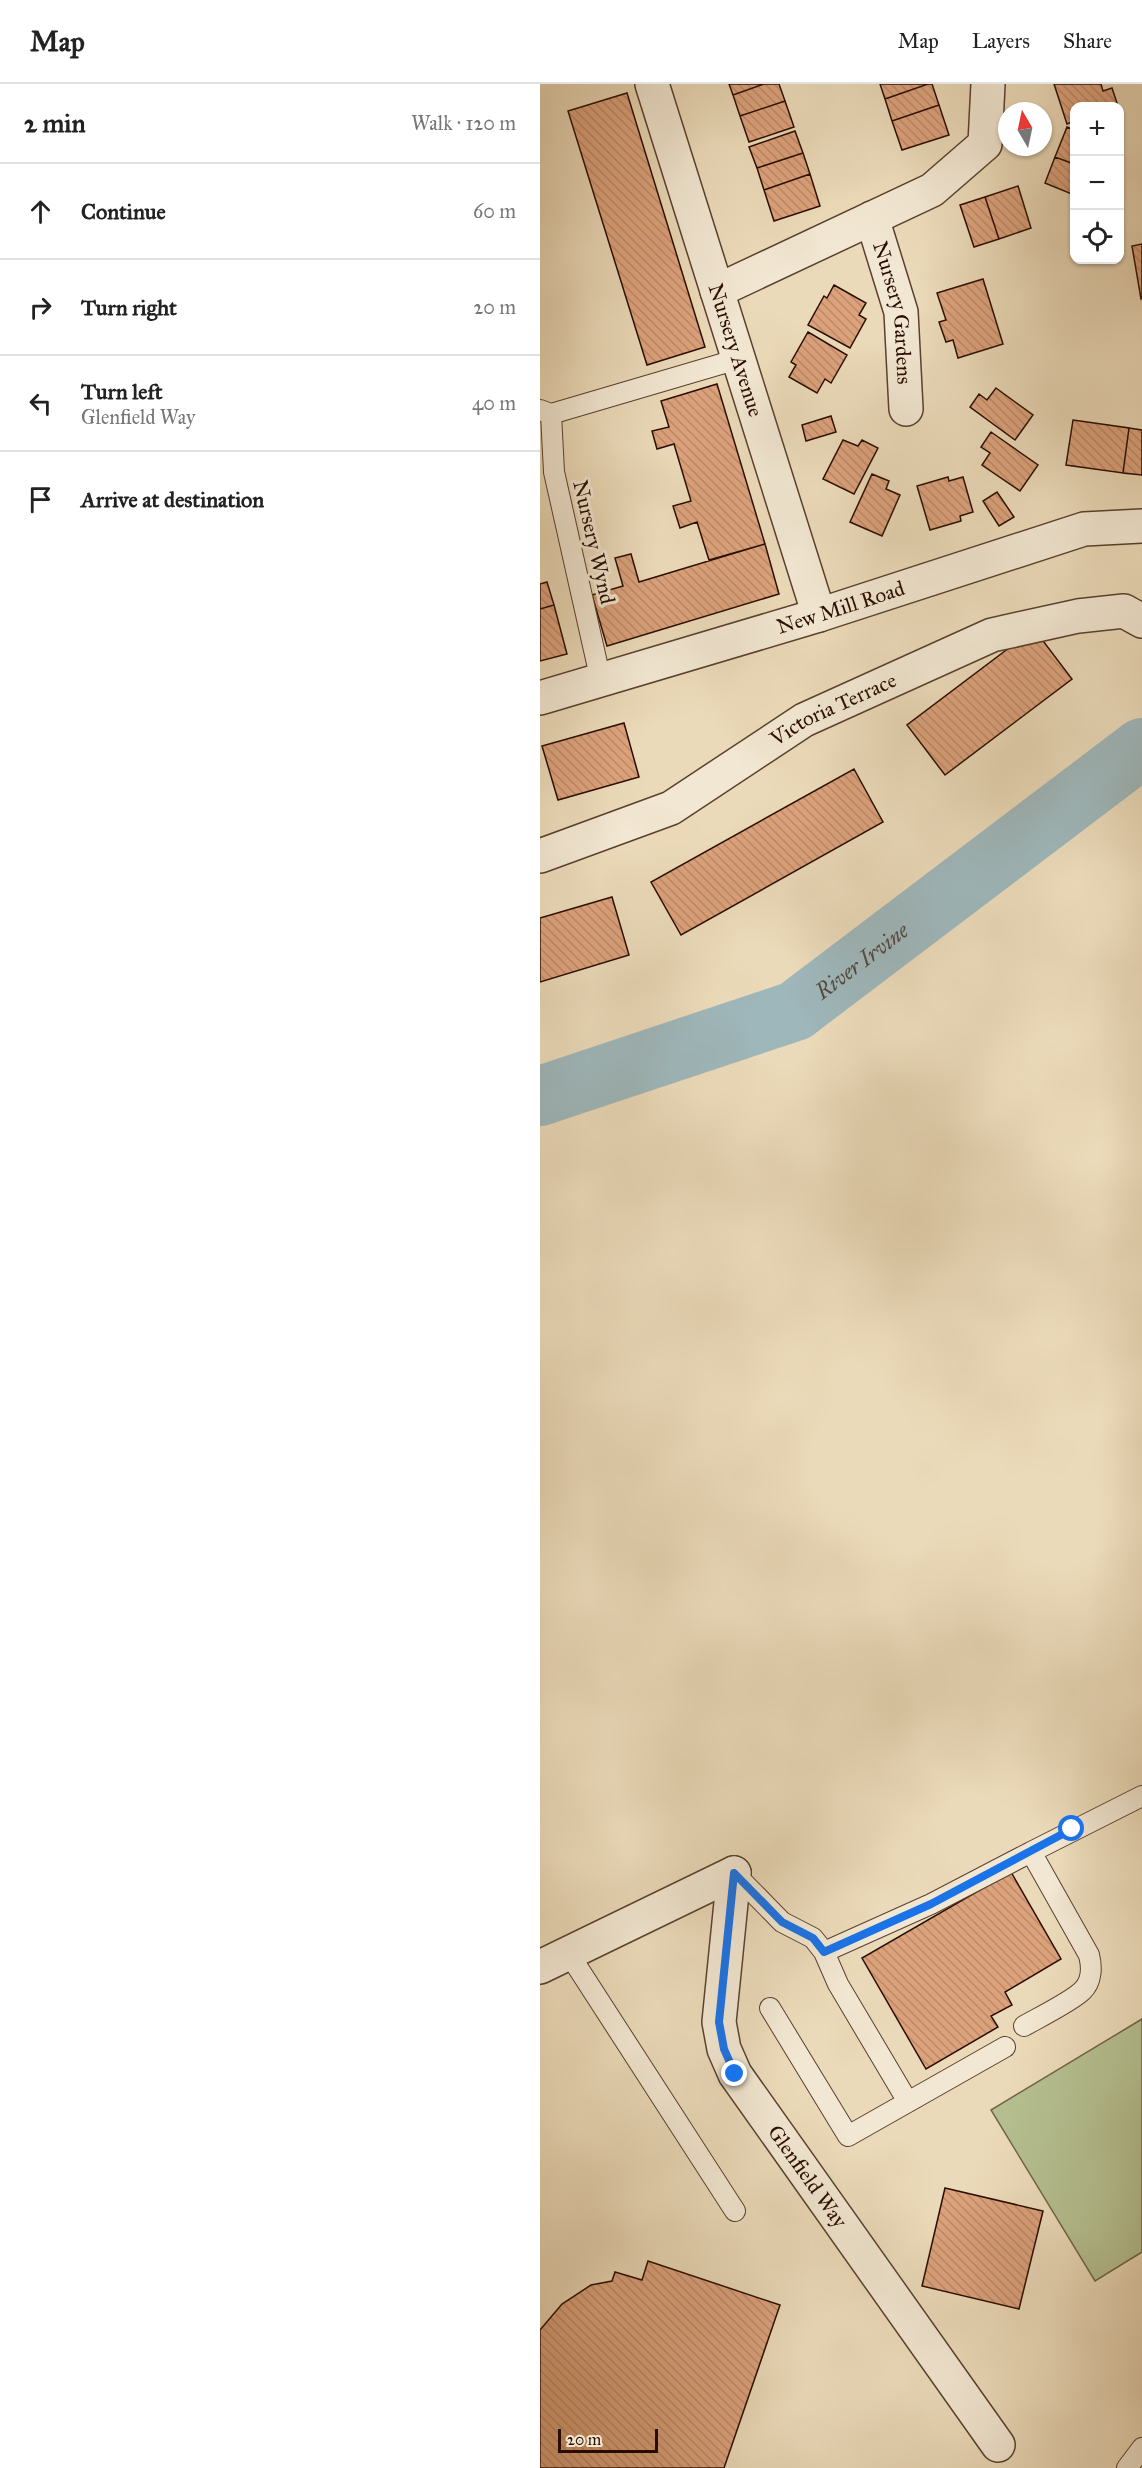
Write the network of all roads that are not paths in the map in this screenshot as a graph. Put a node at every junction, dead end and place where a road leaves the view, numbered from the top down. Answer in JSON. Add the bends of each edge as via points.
{"nodes":[{"id":1,"x":652,"y":84,"type":"edge"},
{"id":2,"x":988,"y":84,"type":"edge"},
{"id":3,"x":872,"y":218,"type":"junction"},
{"id":4,"x":717,"y":291,"type":"junction"},
{"id":5,"x":738,"y":359,"type":"junction"},
{"id":6,"x":906,"y":409,"type":"dead end"},
{"id":7,"x":545,"y":412,"type":"edge"},
{"id":8,"x":1142,"y":526,"type":"edge"},
{"id":9,"x":819,"y":615,"type":"junction"},
{"id":10,"x":1142,"y":621,"type":"edge"},
{"id":11,"x":601,"y":681,"type":"junction"},
{"id":12,"x":540,"y":698,"type":"edge"},
{"id":13,"x":540,"y":856,"type":"edge"},
{"id":14,"x":1142,"y":1796,"type":"edge"},
{"id":15,"x":1031,"y":1852,"type":"junction"},
{"id":16,"x":734,"y":1873,"type":"junction"},
{"id":17,"x":824,"y":1952,"type":"junction"},
{"id":18,"x":554,"y":1960,"type":"edge"},
{"id":19,"x":770,"y":2008,"type":"dead end"},
{"id":20,"x":1024,"y":2026,"type":"dead end"},
{"id":21,"x":1005,"y":2047,"type":"dead end"},
{"id":22,"x":908,"y":2102,"type":"junction"},
{"id":23,"x":735,"y":2211,"type":"dead end"},
{"id":24,"x":998,"y":2445,"type":"dead end"},
{"id":25,"x":1142,"y":2448,"type":"edge"},
{"id":26,"x":1127,"y":2468,"type":"edge"}],
"edges":[{"from":1,"to":4,"type":"street","name":"Nursery Avenue"},
{"from":2,"to":3,"type":"street","name":"Nursery Gardens","via":[[985,144],[932,190]]},
{"from":3,"to":4,"type":"street","name":"Nursery Gardens"},
{"from":3,"to":6,"type":"street","name":"Nursery Gardens","via":[[901,312]]},
{"from":4,"to":5,"type":"street","name":"Nursery Avenue"},
{"from":5,"to":7,"type":"lane","name":"Nursery Wynd"},
{"from":5,"to":9,"type":"street","name":"Nursery Avenue"},
{"from":7,"to":11,"type":"lane","name":"Nursery Wynd","via":[[554,472]]},
{"from":8,"to":9,"type":"street","name":"New Mill Road","via":[[1084,529]]},
{"from":9,"to":11,"type":"street","name":"New Mill Road"},
{"from":10,"to":13,"type":"street","name":"Victoria Terrace","via":[[1124,611],[1078,616],[992,635],[804,720],[671,808]]},
{"from":11,"to":12,"type":"street","name":"New Mill Road"},
{"from":14,"to":15,"type":"lane"},
{"from":15,"to":17,"type":"lane","via":[[931,1904]]},
{"from":15,"to":20,"type":"lane","via":[[1092,1965],[1083,1991]]},
{"from":16,"to":17,"type":"lane","via":[[782,1922],[813,1938]]},
{"from":16,"to":18,"type":"street"},
{"from":16,"to":24,"type":"street","name":"Glenfield Way","via":[[719,2022],[724,2049],[735,2074]]},
{"from":17,"to":22,"type":"lane","via":[[838,1984]]},
{"from":18,"to":23,"type":"lane"},
{"from":19,"to":22,"type":"lane","via":[[848,2136]]},
{"from":21,"to":22,"type":"lane"},
{"from":25,"to":26,"type":"lane"}]}
